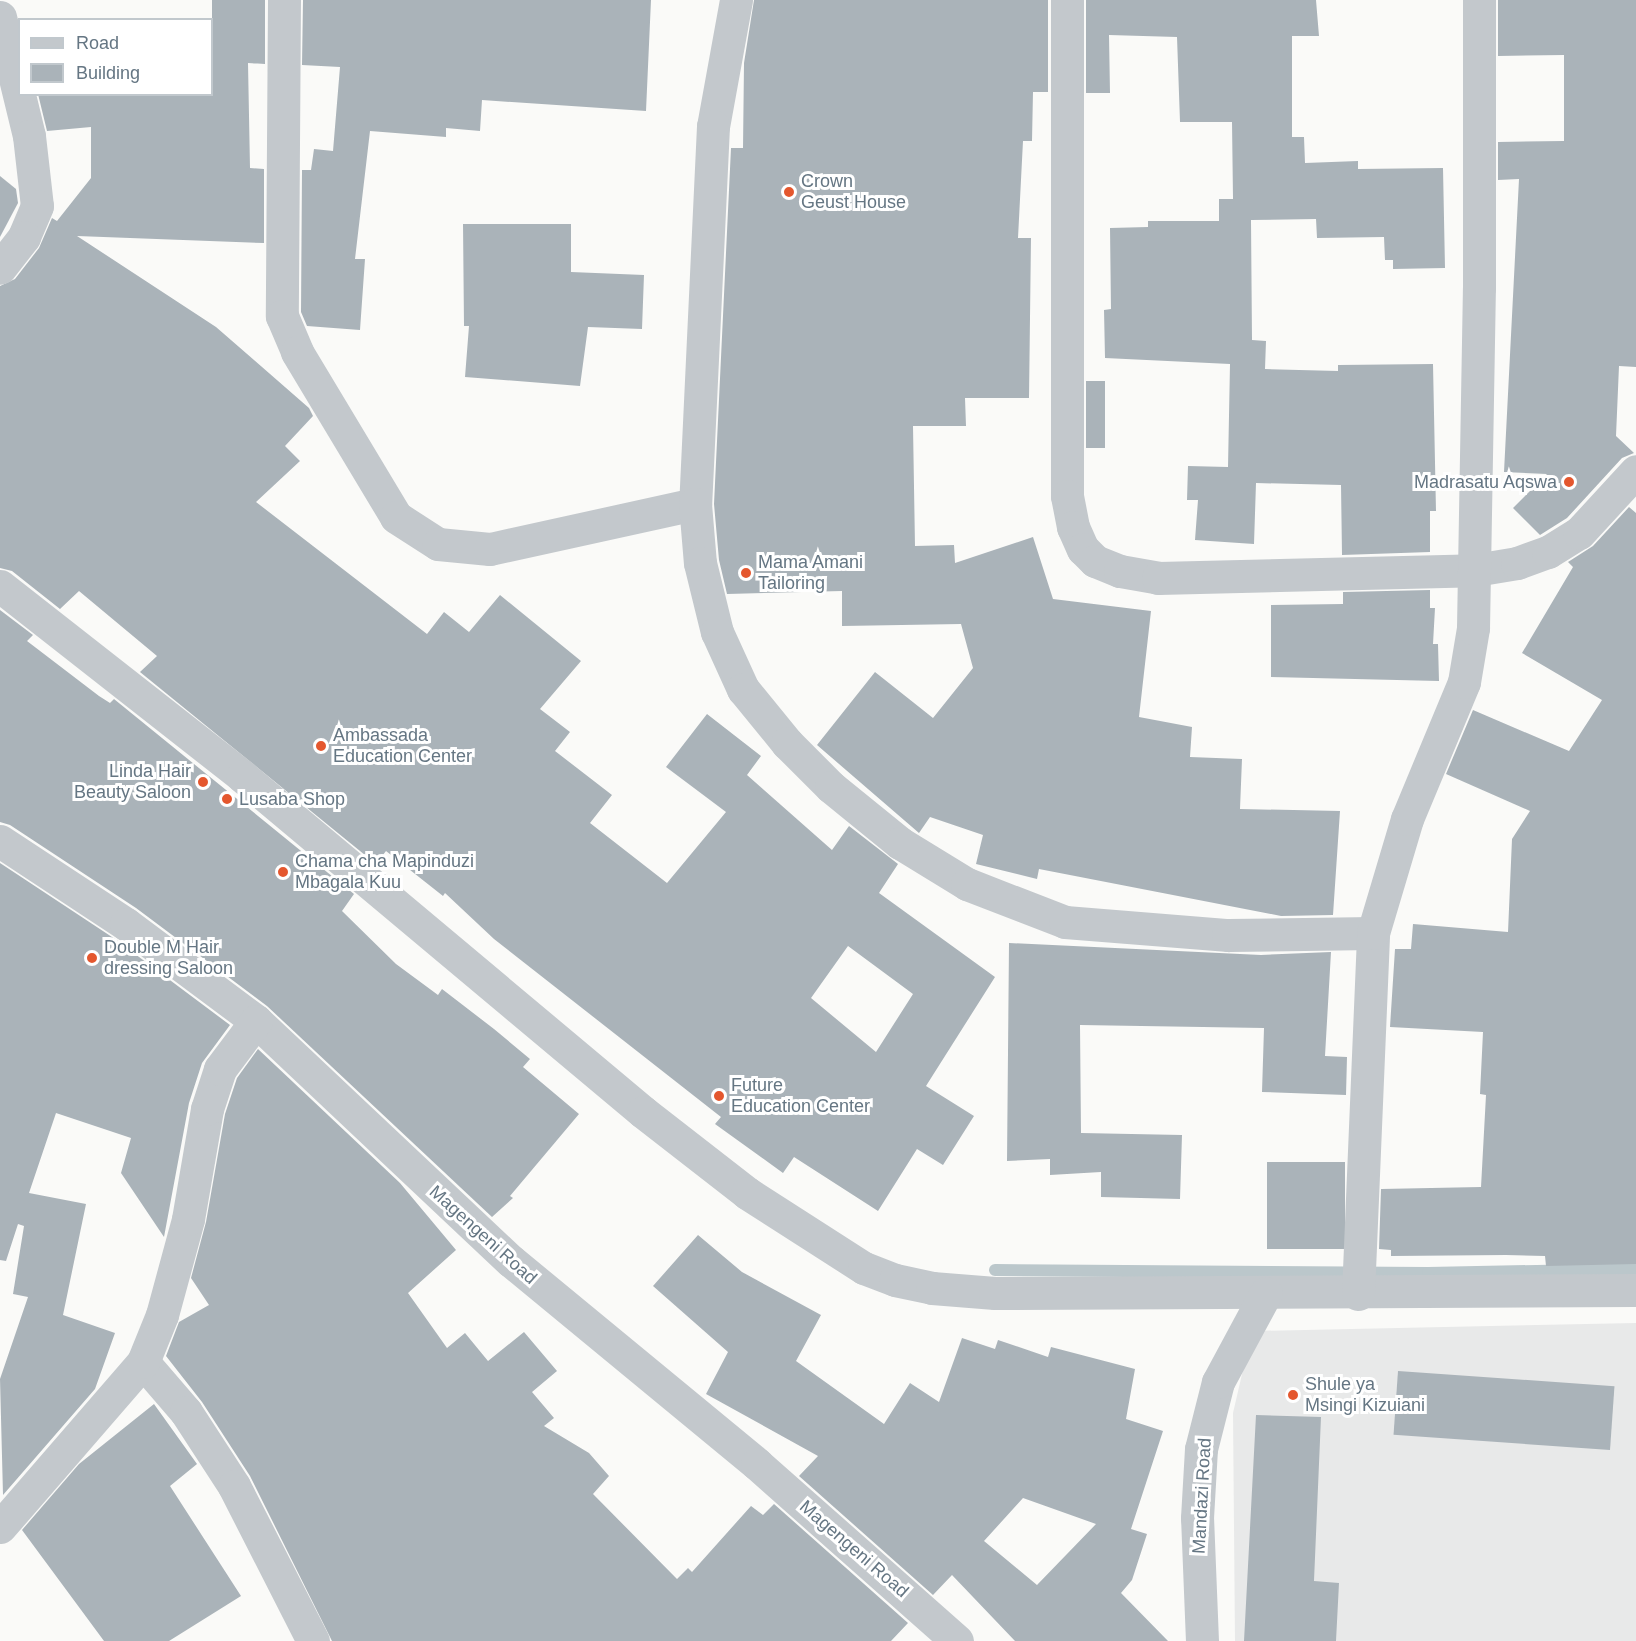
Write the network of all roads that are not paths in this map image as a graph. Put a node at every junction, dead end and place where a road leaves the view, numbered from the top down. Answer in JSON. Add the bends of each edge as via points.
{"nodes":[{"id":1,"x":284,"y":0,"type":"edge"},
{"id":2,"x":736,"y":0,"type":"edge"},
{"id":3,"x":1067,"y":0,"type":"edge"},
{"id":4,"x":1479,"y":0,"type":"edge"},
{"id":5,"x":0,"y":17,"type":"edge"},
{"id":6,"x":18,"y":91,"type":"edge"},
{"id":7,"x":19,"y":96,"type":"edge"},
{"id":8,"x":0,"y":268,"type":"edge"},
{"id":9,"x":1636,"y":471,"type":"edge"},
{"id":10,"x":695,"y":504,"type":"junction"},
{"id":11,"x":1474,"y":570,"type":"junction"},
{"id":12,"x":0,"y":586,"type":"edge"},
{"id":13,"x":0,"y":841,"type":"edge"},
{"id":14,"x":1373,"y":933,"type":"junction"},
{"id":15,"x":256,"y":1021,"type":"junction"},
{"id":16,"x":1636,"y":1290,"type":"edge"},
{"id":17,"x":1266,"y":1293,"type":"junction"},
{"id":18,"x":1358,"y":1294,"type":"junction"},
{"id":19,"x":143,"y":1362,"type":"junction"},
{"id":20,"x":0,"y":1527,"type":"edge"},
{"id":21,"x":313,"y":1641,"type":"edge"},
{"id":22,"x":957,"y":1641,"type":"edge"},
{"id":23,"x":1202,"y":1641,"type":"edge"}],
"edges":[{"from":1,"to":10,"type":"street","via":[[282,316],[297,352],[396,517],[438,544],[490,549]]},
{"from":2,"to":10,"type":"street","via":[[713,126]]},
{"from":3,"to":11,"type":"street","via":[[1067,496],[1083,549],[1095,561],[1120,571],[1158,578]]},
{"from":4,"to":11,"type":"street"},
{"from":5,"to":6,"type":"street"},
{"from":7,"to":8,"type":"street","via":[[29,136],[37,206],[24,237]]},
{"from":9,"to":11,"type":"street","via":[[1579,533],[1548,552],[1516,563]]},
{"from":10,"to":14,"type":"street","via":[[700,563],[717,632],[743,689],[787,743],[831,787],[900,843],[967,884],[1065,922],[1228,935]]},
{"from":11,"to":14,"type":"street","via":[[1473,628],[1464,682],[1407,819]]},
{"from":12,"to":17,"type":"street","via":[[242,776],[643,1112],[747,1193],[864,1268],[932,1288],[995,1293]]},
{"from":13,"to":15,"type":"street","name":"Magengeni Road","via":[[126,924]]},
{"from":14,"to":18,"type":"street"},
{"from":15,"to":19,"type":"street","via":[[220,1070],[207,1109],[188,1220],[162,1315]]},
{"from":15,"to":22,"type":"street","name":"Magengeni Road","via":[[511,1261],[757,1464]]},
{"from":16,"to":18,"type":"street"},
{"from":17,"to":18,"type":"street"},
{"from":17,"to":23,"type":"street","name":"Mandazi Road","via":[[1218,1382],[1201,1449],[1197,1518]]},
{"from":19,"to":20,"type":"street"},
{"from":19,"to":21,"type":"street","via":[[186,1412],[234,1486]]}]}
